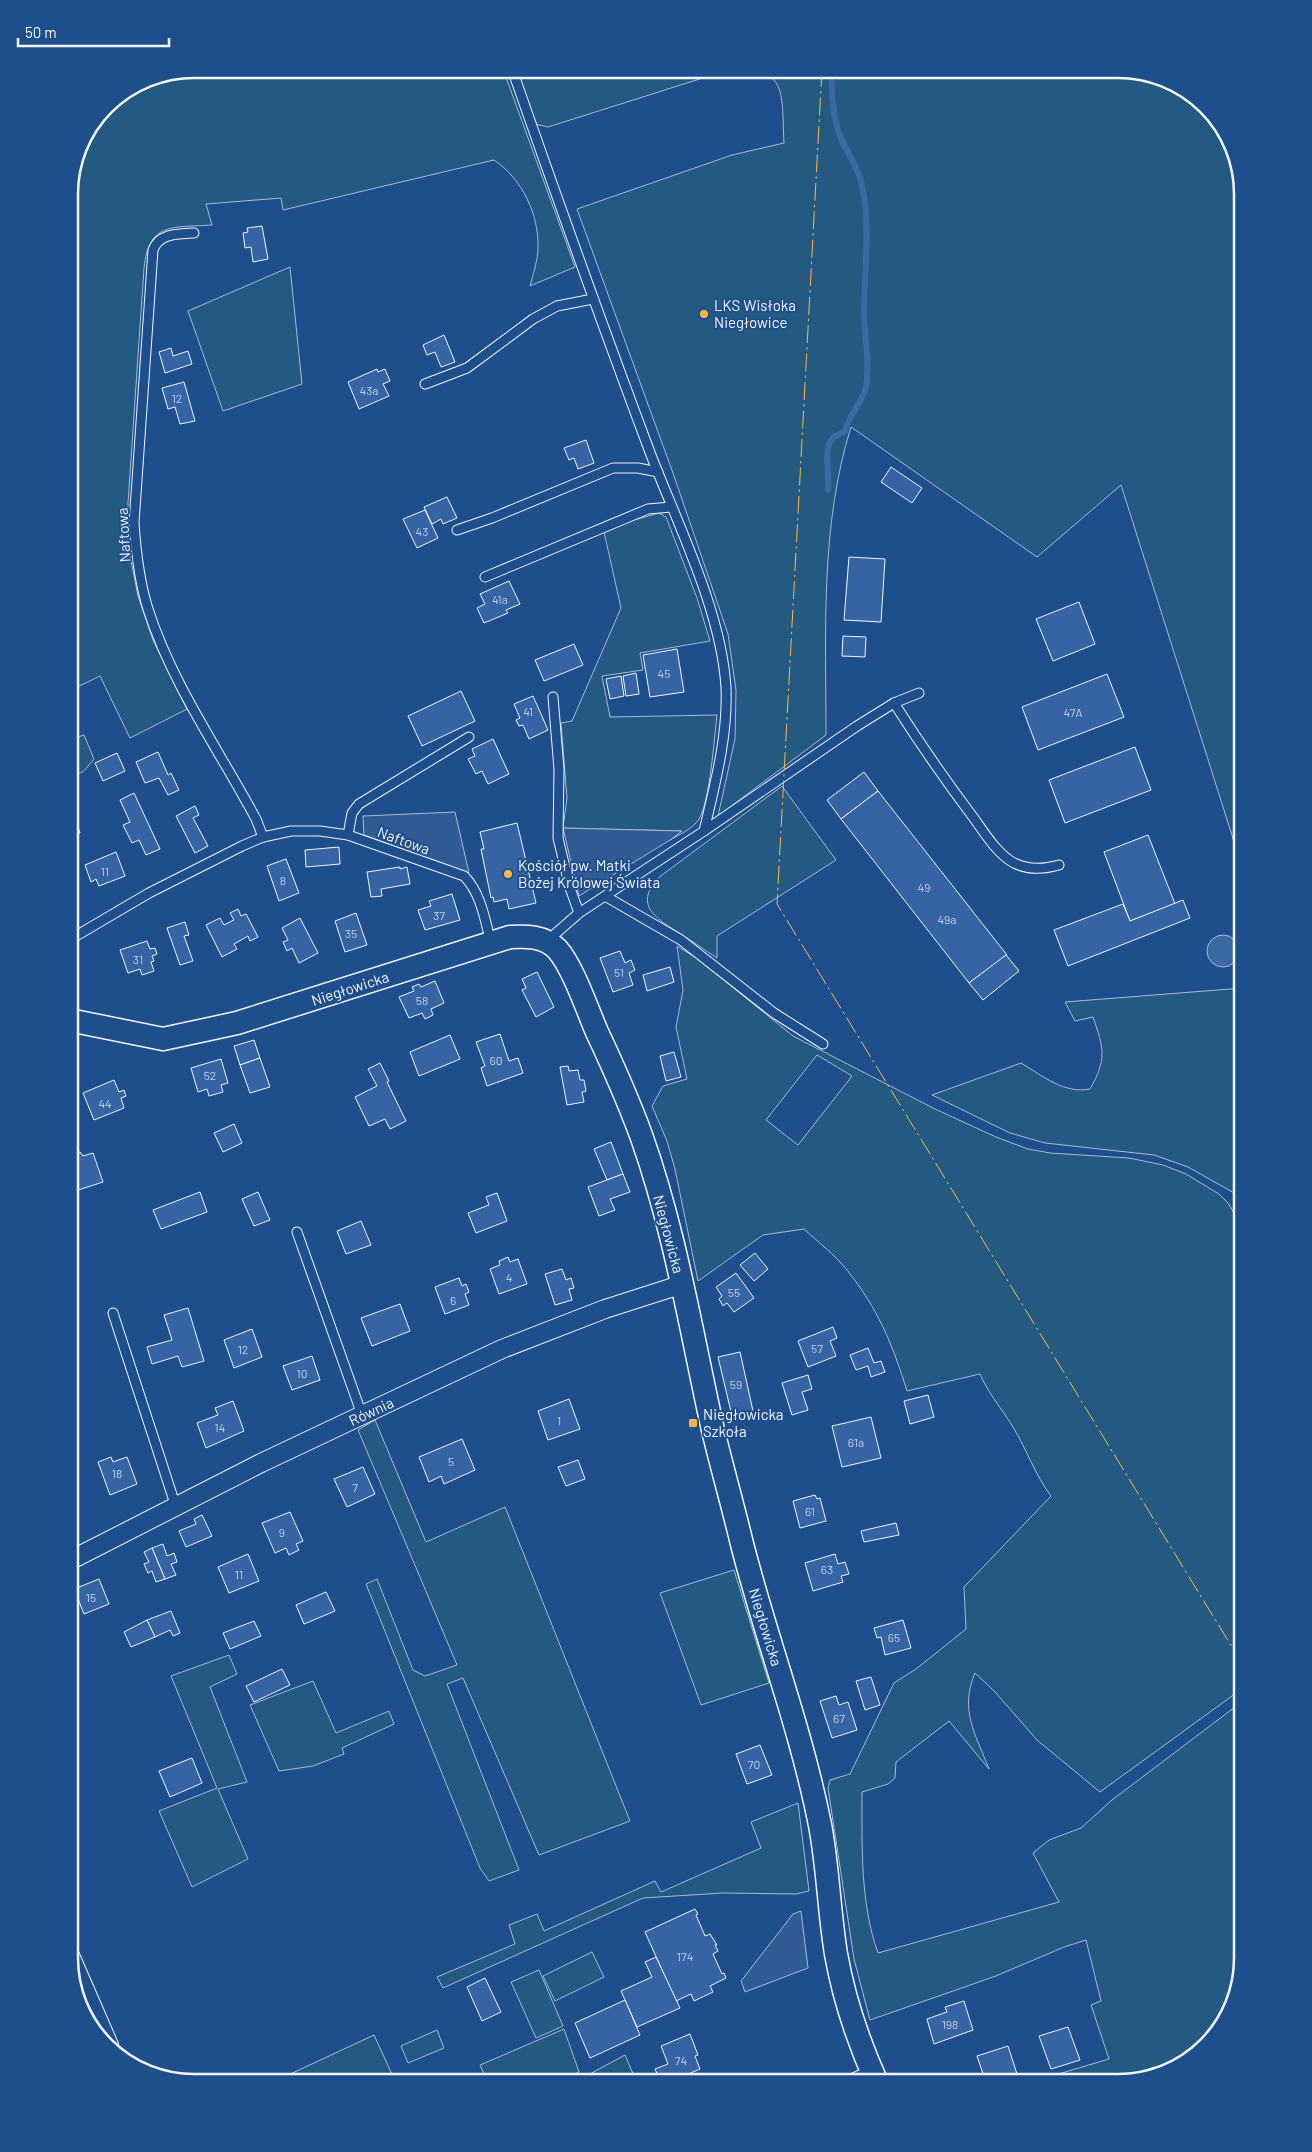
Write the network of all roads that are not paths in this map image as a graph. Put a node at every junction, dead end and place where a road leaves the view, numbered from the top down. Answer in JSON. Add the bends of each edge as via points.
{"nodes":[{"id":1,"x":515,"y":78,"type":"edge"},
{"id":2,"x":194,"y":233,"type":"dead end"},
{"id":3,"x":593,"y":299,"type":"junction"},
{"id":4,"x":425,"y":384,"type":"dead end"},
{"id":5,"x":658,"y":472,"type":"junction"},
{"id":6,"x":671,"y":507,"type":"junction"},
{"id":7,"x":457,"y":530,"type":"dead end"},
{"id":8,"x":485,"y":577,"type":"dead end"},
{"id":9,"x":919,"y":692,"type":"dead end"},
{"id":10,"x":553,"y":697,"type":"dead end"},
{"id":11,"x":894,"y":703,"type":"junction"},
{"id":12,"x":469,"y":737,"type":"dead end"},
{"id":13,"x":704,"y":831,"type":"junction"},
{"id":14,"x":348,"y":835,"type":"junction"},
{"id":15,"x":263,"y":838,"type":"junction"},
{"id":16,"x":1059,"y":866,"type":"dead end"},
{"id":17,"x":605,"y":896,"type":"junction"},
{"id":18,"x":579,"y":913,"type":"junction"},
{"id":19,"x":78,"y":935,"type":"edge"},
{"id":20,"x":547,"y":942,"type":"junction"},
{"id":21,"x":491,"y":943,"type":"junction"},
{"id":22,"x":78,"y":1022,"type":"edge"},
{"id":23,"x":823,"y":1044,"type":"dead end"},
{"id":24,"x":297,"y":1232,"type":"dead end"},
{"id":25,"x":683,"y":1284,"type":"junction"},
{"id":26,"x":113,"y":1313,"type":"dead end"},
{"id":27,"x":362,"y":1415,"type":"junction"},
{"id":28,"x":176,"y":1507,"type":"junction"},
{"id":29,"x":78,"y":1556,"type":"edge"},
{"id":30,"x":78,"y":1974,"type":"edge"},
{"id":31,"x":103,"y":2031,"type":"edge"},
{"id":32,"x":874,"y":2074,"type":"edge"}],
"edges":[{"from":1,"to":3,"type":"lane"},
{"from":2,"to":15,"type":"lane","name":"Naftowa","via":[[165,236],[153,250],[134,523],[137,560],[149,610],[163,647],[256,819]]},
{"from":3,"to":4,"type":"lane","via":[[558,306],[533,319],[467,368]]},
{"from":3,"to":5,"type":"lane"},
{"from":5,"to":6,"type":"lane"},
{"from":5,"to":7,"type":"lane","via":[[613,468]]},
{"from":6,"to":8,"type":"lane","via":[[648,509]]},
{"from":6,"to":13,"type":"lane","via":[[715,626],[726,687],[723,737]]},
{"from":9,"to":11,"type":"lane"},
{"from":10,"to":18,"type":"lane","via":[[559,769],[558,838]]},
{"from":11,"to":13,"type":"lane"},
{"from":11,"to":16,"type":"lane","via":[[989,840],[1013,862],[1037,868]]},
{"from":12,"to":14,"type":"lane","via":[[359,804],[352,813]]},
{"from":13,"to":17,"type":"lane"},
{"from":14,"to":15,"type":"lane","name":"Naftowa","via":[[305,831]]},
{"from":14,"to":21,"type":"lane","name":"Naftowa","via":[[464,876],[478,897]]},
{"from":15,"to":19,"type":"lane","name":"Naftowa","via":[[185,874]]},
{"from":17,"to":18,"type":"lane"},
{"from":17,"to":23,"type":"lane","via":[[681,940],[774,1013]]},
{"from":18,"to":20,"type":"lane"},
{"from":20,"to":21,"type":"street","name":"Niegłowicka","via":[[524,936]]},
{"from":20,"to":25,"type":"street","name":"Niegłowicka","via":[[557,949],[569,968],[641,1136]]},
{"from":21,"to":22,"type":"street","name":"Niegłowicka","via":[[237,1023],[163,1039]]},
{"from":24,"to":27,"type":"lane"},
{"from":25,"to":27,"type":"street","name":"Równia","via":[[605,1309],[502,1350]]},
{"from":25,"to":32,"type":"street","name":"Niegłowicka","via":[[714,1432],[748,1567],[808,1769],[820,1827],[836,1955],[846,2000]]},
{"from":26,"to":28,"type":"lane"},
{"from":27,"to":28,"type":"street","name":"Równia"},
{"from":28,"to":29,"type":"street","name":"Równia"},
{"from":30,"to":31,"type":"street"}]}
